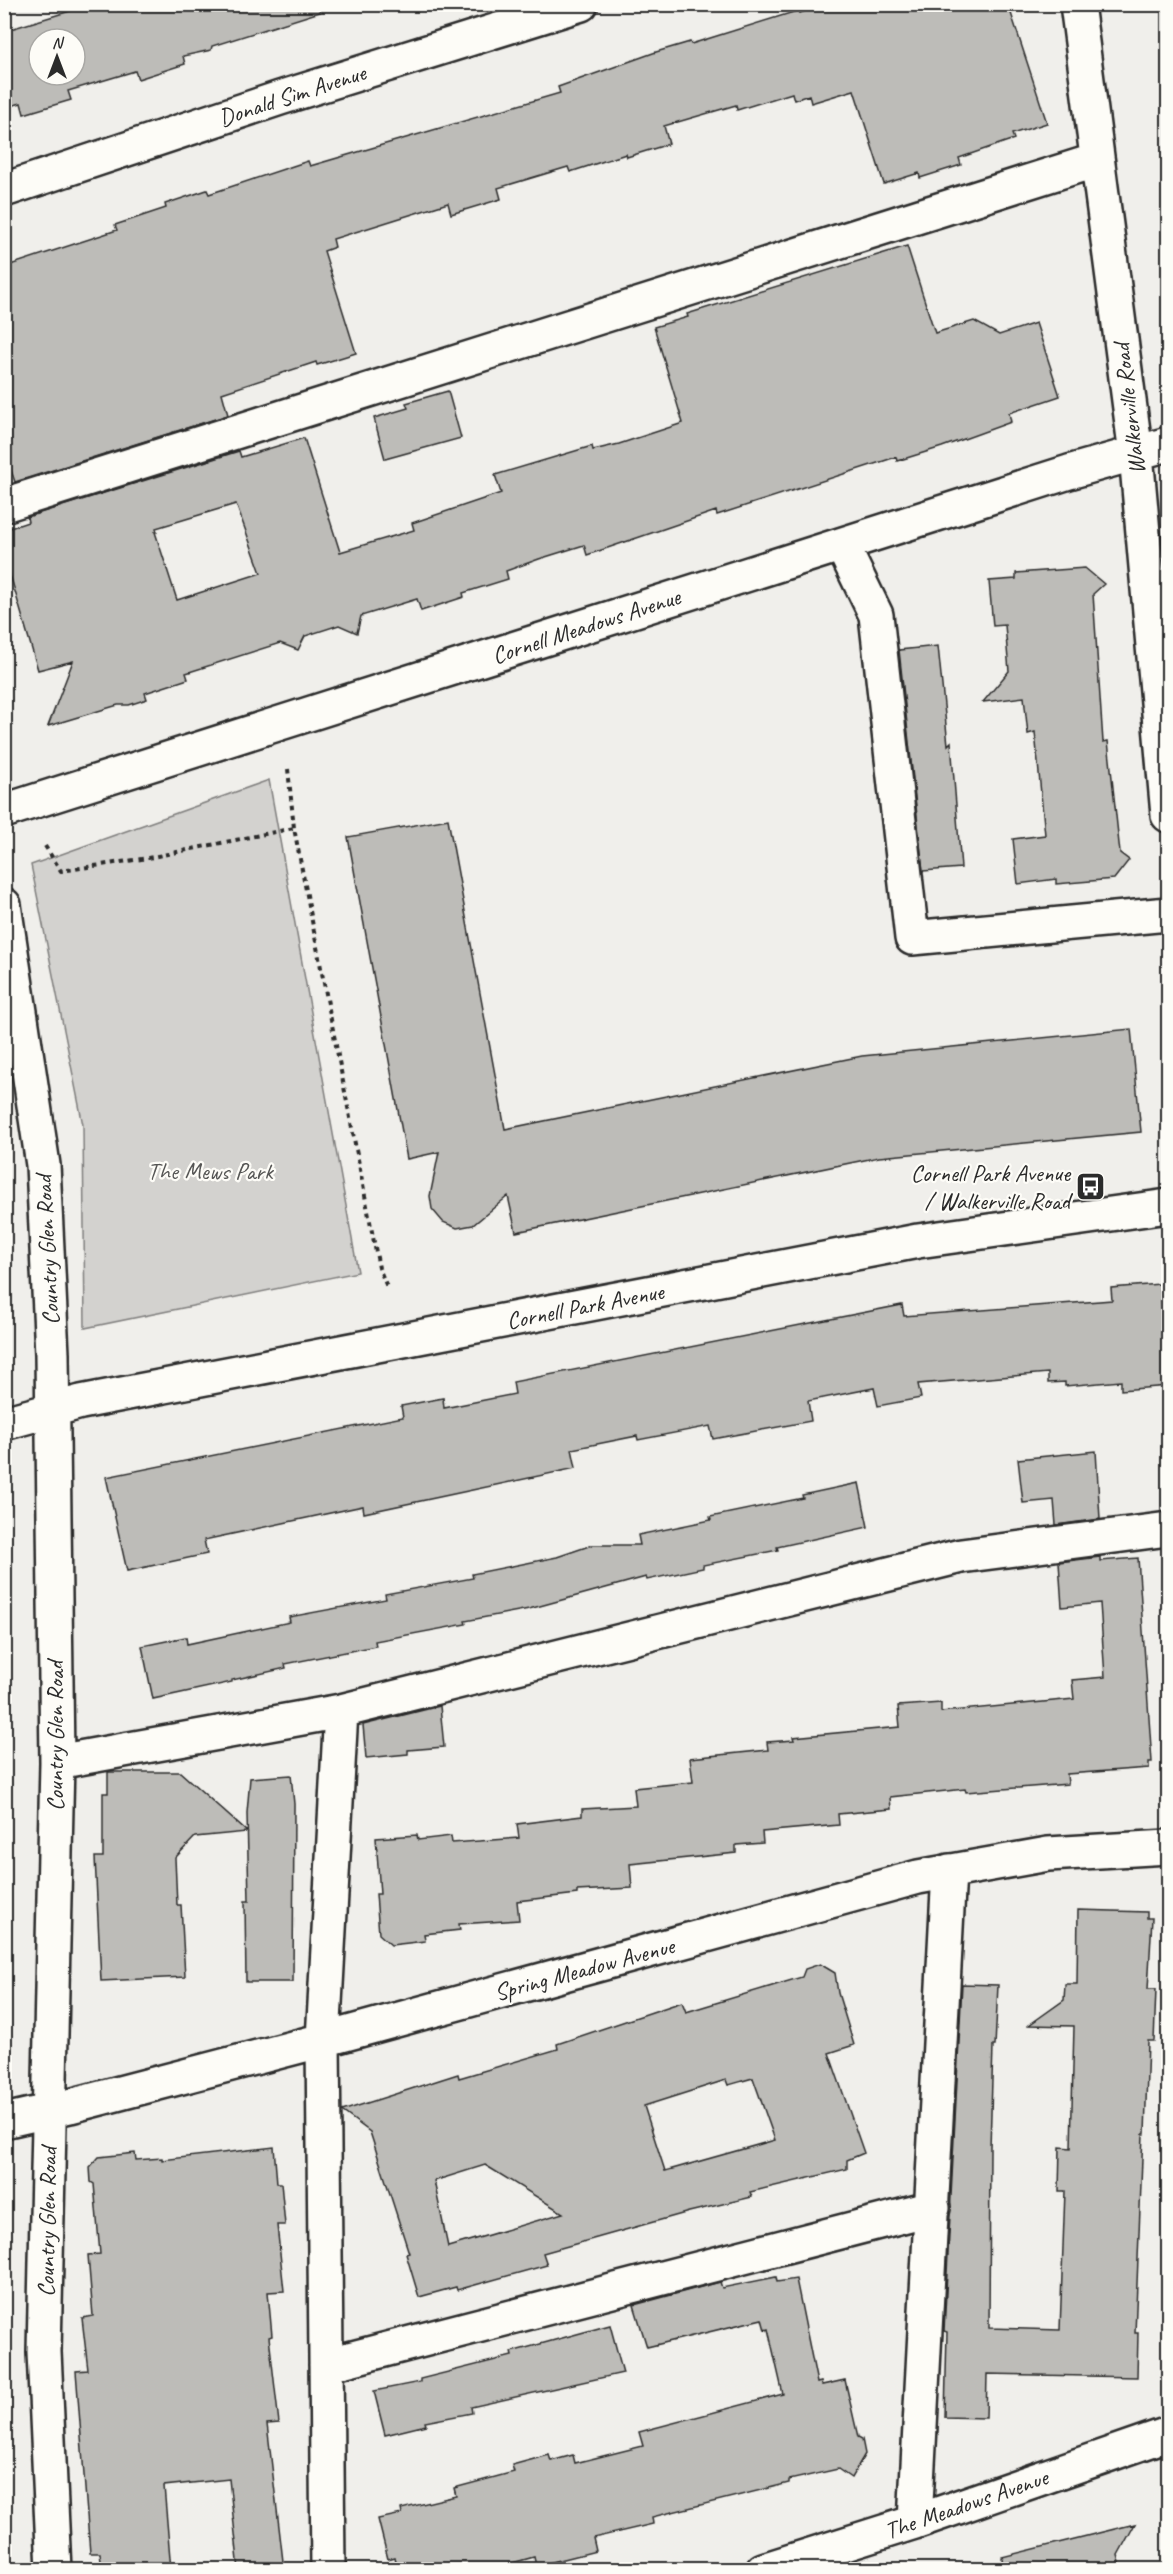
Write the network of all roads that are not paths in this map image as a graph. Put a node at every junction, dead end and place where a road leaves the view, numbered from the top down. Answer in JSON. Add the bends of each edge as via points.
{"nodes":[{"id":1,"x":581,"y":4,"type":"edge"},
{"id":2,"x":1077,"y":4,"type":"edge"},
{"id":3,"x":1097,"y":160,"type":"junction"},
{"id":4,"x":4,"y":190,"type":"edge"},
{"id":5,"x":1168,"y":444,"type":"edge"},
{"id":6,"x":1136,"y":454,"type":"junction"},
{"id":7,"x":4,"y":505,"type":"edge"},
{"id":8,"x":842,"y":545,"type":"junction"},
{"id":9,"x":4,"y":811,"type":"edge"},
{"id":10,"x":1168,"y":815,"type":"edge"},
{"id":11,"x":4,"y":905,"type":"edge"},
{"id":12,"x":1168,"y":914,"type":"edge"},
{"id":13,"x":1168,"y":1206,"type":"edge"},
{"id":14,"x":52,"y":1408,"type":"junction"},
{"id":15,"x":4,"y":1423,"type":"edge"},
{"id":16,"x":1168,"y":1529,"type":"edge"},
{"id":17,"x":341,"y":1711,"type":"junction"},
{"id":18,"x":57,"y":1762,"type":"junction"},
{"id":19,"x":1168,"y":1847,"type":"edge"},
{"id":20,"x":949,"y":1871,"type":"junction"},
{"id":21,"x":323,"y":2040,"type":"junction"},
{"id":22,"x":49,"y":2111,"type":"junction"},
{"id":23,"x":4,"y":2121,"type":"edge"},
{"id":24,"x":933,"y":2208,"type":"junction"},
{"id":25,"x":326,"y":2365,"type":"junction"},
{"id":26,"x":1168,"y":2434,"type":"edge"},
{"id":27,"x":915,"y":2522,"type":"junction"},
{"id":28,"x":54,"y":2570,"type":"edge"},
{"id":29,"x":328,"y":2570,"type":"edge"},
{"id":30,"x":763,"y":2570,"type":"edge"}],
"edges":[{"from":1,"to":4,"type":"street","name":"Donald Sim Avenue"},
{"from":2,"to":3,"type":"street","name":"Walkerville Road"},
{"from":3,"to":6,"type":"street","name":"Walkerville Road"},
{"from":3,"to":7,"type":"street"},
{"from":5,"to":6,"type":"street","name":"Cornell Meadows Avenue"},
{"from":6,"to":8,"type":"street","name":"Cornell Meadows Avenue"},
{"from":6,"to":10,"type":"street","name":"Walkerville Road"},
{"from":8,"to":9,"type":"street","name":"Cornell Meadows Avenue"},
{"from":8,"to":12,"type":"street","via":[[876,615],[912,938]]},
{"from":11,"to":14,"type":"street","name":"Country Glen Road","via":[[43,1165]]},
{"from":13,"to":14,"type":"street","name":"Cornell Park Avenue","via":[[918,1241]]},
{"from":14,"to":15,"type":"street","name":"Cornell Park Avenue"},
{"from":14,"to":18,"type":"street","name":"Country Glen Road"},
{"from":16,"to":17,"type":"street","via":[[961,1556]]},
{"from":17,"to":18,"type":"street"},
{"from":17,"to":21,"type":"street"},
{"from":18,"to":22,"type":"street","name":"Country Glen Road"},
{"from":19,"to":20,"type":"street","name":"Spring Meadow Avenue","via":[[1048,1854]]},
{"from":20,"to":21,"type":"street","name":"Spring Meadow Avenue"},
{"from":20,"to":24,"type":"street"},
{"from":21,"to":22,"type":"street","name":"Spring Meadow Avenue"},
{"from":21,"to":25,"type":"street"},
{"from":22,"to":23,"type":"street","name":"Spring Meadow Avenue"},
{"from":22,"to":28,"type":"street","name":"Country Glen Road","via":[[44,2352]]},
{"from":24,"to":25,"type":"street"},
{"from":24,"to":27,"type":"street"},
{"from":25,"to":29,"type":"street"},
{"from":26,"to":27,"type":"street","name":"The Meadows Avenue"},
{"from":27,"to":30,"type":"street","name":"The Meadows Avenue"}]}
